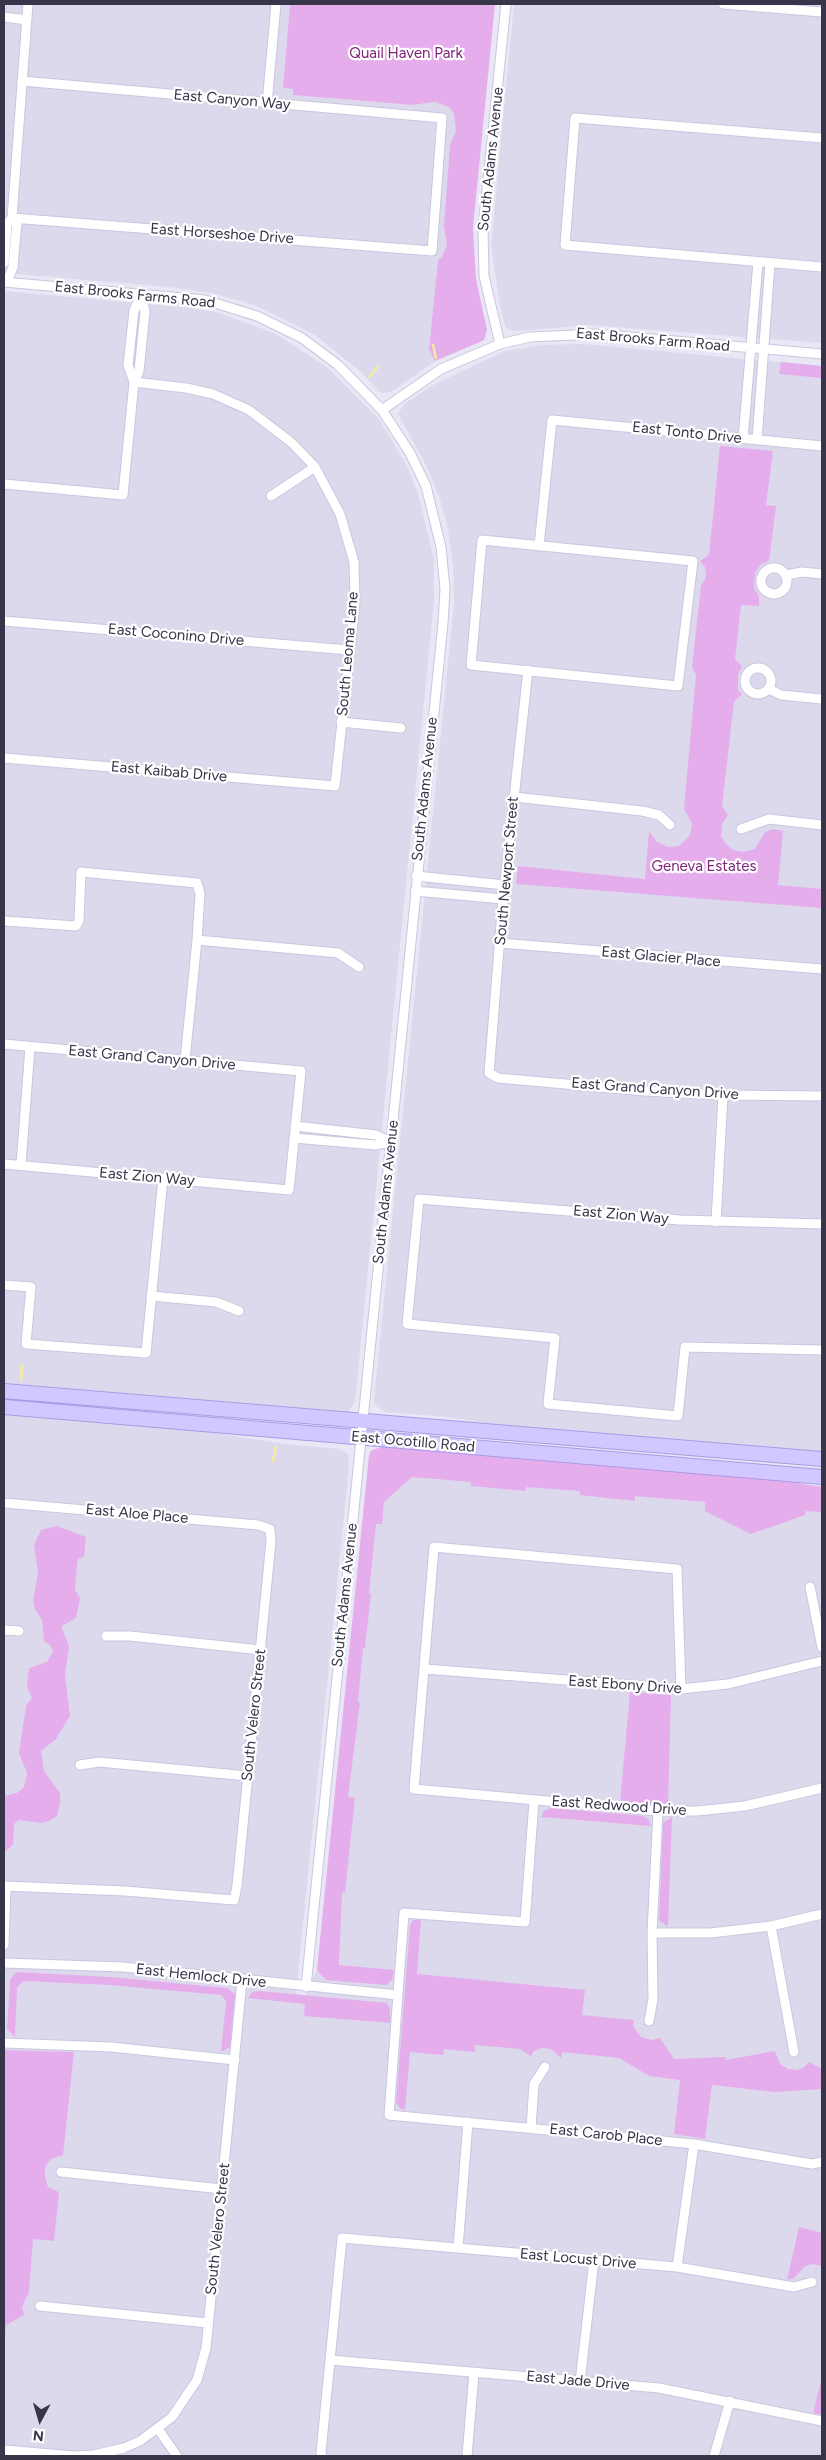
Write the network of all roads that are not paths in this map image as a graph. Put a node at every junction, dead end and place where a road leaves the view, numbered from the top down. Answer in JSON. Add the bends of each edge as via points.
{"nodes":[{"id":1,"x":28,"y":4,"type":"edge"},
{"id":2,"x":276,"y":4,"type":"edge"},
{"id":3,"x":506,"y":4,"type":"edge"},
{"id":4,"x":723,"y":4,"type":"edge"},
{"id":5,"x":822,"y":12,"type":"edge"},
{"id":6,"x":4,"y":17,"type":"edge"},
{"id":7,"x":27,"y":20,"type":"junction"},
{"id":8,"x":22,"y":80,"type":"junction"},
{"id":9,"x":268,"y":104,"type":"junction"},
{"id":10,"x":822,"y":138,"type":"edge"},
{"id":11,"x":12,"y":218,"type":"junction"},
{"id":12,"x":5,"y":241,"type":"junction"},
{"id":13,"x":15,"y":241,"type":"junction"},
{"id":14,"x":432,"y":251,"type":"joint"},
{"id":15,"x":758,"y":262,"type":"junction"},
{"id":16,"x":4,"y":263,"type":"edge"},
{"id":17,"x":770,"y":263,"type":"junction"},
{"id":18,"x":822,"y":267,"type":"edge"},
{"id":19,"x":4,"y":268,"type":"edge"},
{"id":20,"x":5,"y":282,"type":"edge"},
{"id":21,"x":142,"y":294,"type":"junction"},
{"id":22,"x":131,"y":336,"type":"junction"},
{"id":23,"x":142,"y":336,"type":"junction"},
{"id":24,"x":500,"y":344,"type":"junction"},
{"id":25,"x":751,"y":348,"type":"junction"},
{"id":26,"x":764,"y":349,"type":"junction"},
{"id":27,"x":822,"y":354,"type":"edge"},
{"id":28,"x":134,"y":382,"type":"junction"},
{"id":29,"x":382,"y":410,"type":"junction"},
{"id":30,"x":743,"y":439,"type":"junction"},
{"id":31,"x":757,"y":440,"type":"junction"},
{"id":32,"x":822,"y":446,"type":"edge"},
{"id":33,"x":314,"y":467,"type":"junction"},
{"id":34,"x":4,"y":484,"type":"edge"},
{"id":35,"x":272,"y":496,"type":"dead end"},
{"id":36,"x":539,"y":546,"type":"junction"},
{"id":37,"x":822,"y":574,"type":"edge"},
{"id":38,"x":786,"y":575,"type":"dead end"},
{"id":39,"x":4,"y":621,"type":"edge"},
{"id":40,"x":349,"y":650,"type":"junction"},
{"id":41,"x":528,"y":670,"type":"junction"},
{"id":42,"x":769,"y":689,"type":"dead end"},
{"id":43,"x":822,"y":699,"type":"edge"},
{"id":44,"x":341,"y":722,"type":"junction"},
{"id":45,"x":401,"y":728,"type":"dead end"},
{"id":46,"x":4,"y":758,"type":"edge"},
{"id":47,"x":335,"y":786,"type":"joint"},
{"id":48,"x":514,"y":797,"type":"junction"},
{"id":49,"x":670,"y":825,"type":"dead end"},
{"id":50,"x":822,"y":825,"type":"edge"},
{"id":51,"x":741,"y":829,"type":"dead end"},
{"id":52,"x":416,"y":876,"type":"junction"},
{"id":53,"x":505,"y":885,"type":"junction"},
{"id":54,"x":414,"y":891,"type":"junction"},
{"id":55,"x":503,"y":899,"type":"junction"},
{"id":56,"x":4,"y":921,"type":"edge"},
{"id":57,"x":197,"y":940,"type":"junction"},
{"id":58,"x":500,"y":943,"type":"junction"},
{"id":59,"x":359,"y":966,"type":"dead end"},
{"id":60,"x":822,"y":969,"type":"edge"},
{"id":61,"x":4,"y":1044,"type":"edge"},
{"id":62,"x":30,"y":1047,"type":"junction"},
{"id":63,"x":185,"y":1060,"type":"junction"},
{"id":64,"x":489,"y":1073,"type":"joint"},
{"id":65,"x":723,"y":1095,"type":"junction"},
{"id":66,"x":822,"y":1096,"type":"edge"},
{"id":67,"x":295,"y":1126,"type":"junction"},
{"id":68,"x":294,"y":1138,"type":"junction"},
{"id":69,"x":391,"y":1142,"type":"junction"},
{"id":70,"x":4,"y":1164,"type":"edge"},
{"id":71,"x":21,"y":1166,"type":"junction"},
{"id":72,"x":163,"y":1178,"type":"junction"},
{"id":73,"x":716,"y":1222,"type":"junction"},
{"id":74,"x":822,"y":1224,"type":"edge"},
{"id":75,"x":4,"y":1285,"type":"edge"},
{"id":76,"x":151,"y":1296,"type":"junction"},
{"id":77,"x":238,"y":1311,"type":"dead end"},
{"id":78,"x":822,"y":1350,"type":"edge"},
{"id":79,"x":4,"y":1391,"type":"edge"},
{"id":80,"x":4,"y":1406,"type":"edge"},
{"id":81,"x":362,"y":1422,"type":"junction"},
{"id":82,"x":361,"y":1438,"type":"junction"},
{"id":83,"x":822,"y":1459,"type":"edge"},
{"id":84,"x":822,"y":1477,"type":"edge"},
{"id":85,"x":4,"y":1502,"type":"edge"},
{"id":86,"x":270,"y":1529,"type":"joint"},
{"id":87,"x":810,"y":1587,"type":"dead end"},
{"id":88,"x":4,"y":1630,"type":"edge"},
{"id":89,"x":19,"y":1631,"type":"dead end"},
{"id":90,"x":106,"y":1636,"type":"dead end"},
{"id":91,"x":822,"y":1647,"type":"edge"},
{"id":92,"x":261,"y":1650,"type":"junction"},
{"id":93,"x":822,"y":1661,"type":"edge"},
{"id":94,"x":425,"y":1669,"type":"junction"},
{"id":95,"x":681,"y":1689,"type":"junction"},
{"id":96,"x":80,"y":1764,"type":"dead end"},
{"id":97,"x":248,"y":1776,"type":"junction"},
{"id":98,"x":822,"y":1788,"type":"edge"},
{"id":99,"x":534,"y":1800,"type":"junction"},
{"id":100,"x":658,"y":1811,"type":"junction"},
{"id":101,"x":5,"y":1886,"type":"edge"},
{"id":102,"x":822,"y":1914,"type":"edge"},
{"id":103,"x":771,"y":1926,"type":"junction"},
{"id":104,"x":652,"y":1934,"type":"junction"},
{"id":105,"x":4,"y":1945,"type":"edge"},
{"id":106,"x":4,"y":1963,"type":"edge"},
{"id":107,"x":242,"y":1981,"type":"junction"},
{"id":108,"x":306,"y":1986,"type":"junction"},
{"id":109,"x":398,"y":1995,"type":"junction"},
{"id":110,"x":649,"y":2021,"type":"dead end"},
{"id":111,"x":4,"y":2043,"type":"edge"},
{"id":112,"x":794,"y":2052,"type":"dead end"},
{"id":113,"x":235,"y":2060,"type":"junction"},
{"id":114,"x":545,"y":2067,"type":"dead end"},
{"id":115,"x":468,"y":2122,"type":"junction"},
{"id":116,"x":531,"y":2128,"type":"junction"},
{"id":117,"x":694,"y":2144,"type":"junction"},
{"id":118,"x":822,"y":2162,"type":"edge"},
{"id":119,"x":62,"y":2172,"type":"dead end"},
{"id":120,"x":222,"y":2189,"type":"junction"},
{"id":121,"x":458,"y":2248,"type":"junction"},
{"id":122,"x":594,"y":2260,"type":"junction"},
{"id":123,"x":677,"y":2267,"type":"junction"},
{"id":124,"x":812,"y":2282,"type":"dead end"},
{"id":125,"x":40,"y":2306,"type":"dead end"},
{"id":126,"x":208,"y":2323,"type":"junction"},
{"id":127,"x":330,"y":2360,"type":"junction"},
{"id":128,"x":474,"y":2373,"type":"junction"},
{"id":129,"x":580,"y":2382,"type":"junction"},
{"id":130,"x":730,"y":2401,"type":"junction"},
{"id":131,"x":822,"y":2421,"type":"edge"},
{"id":132,"x":158,"y":2428,"type":"junction"},
{"id":133,"x":4,"y":2450,"type":"edge"},
{"id":134,"x":177,"y":2456,"type":"edge"},
{"id":135,"x":322,"y":2456,"type":"edge"},
{"id":136,"x":467,"y":2456,"type":"edge"},
{"id":137,"x":714,"y":2456,"type":"edge"}],
"edges":[{"from":1,"to":7,"type":"street"},
{"from":2,"to":9,"type":"street"},
{"from":3,"to":24,"type":"street","name":"South Adams Avenue","via":[[482,228],[484,276]]},
{"from":4,"to":5,"type":"street"},
{"from":6,"to":7,"type":"street"},
{"from":7,"to":8,"type":"street"},
{"from":8,"to":9,"type":"street","name":"East Canyon Way"},
{"from":8,"to":11,"type":"street"},
{"from":9,"to":14,"type":"street","name":"East Canyon Way","via":[[442,118]]},
{"from":10,"to":15,"type":"street","via":[[575,118],[565,245]]},
{"from":11,"to":12,"type":"street","via":[[7,224]]},
{"from":11,"to":13,"type":"street","via":[[17,224]]},
{"from":11,"to":14,"type":"street","name":"East Horseshoe Drive"},
{"from":12,"to":13,"type":"street"},
{"from":12,"to":16,"type":"street"},
{"from":13,"to":20,"type":"street","via":[[13,267]]},
{"from":15,"to":17,"type":"street"},
{"from":15,"to":25,"type":"street"},
{"from":17,"to":18,"type":"street"},
{"from":17,"to":26,"type":"street"},
{"from":19,"to":20,"type":"street"},
{"from":20,"to":21,"type":"street","name":"East Brooks Farms Road"},
{"from":21,"to":22,"type":"street","via":[[134,311]]},
{"from":21,"to":23,"type":"street","via":[[145,312]]},
{"from":21,"to":29,"type":"street","name":"East Brooks Farms Road","via":[[206,300],[282,327],[338,364]]},
{"from":22,"to":23,"type":"street"},
{"from":22,"to":28,"type":"street","via":[[128,365]]},
{"from":23,"to":28,"type":"street","via":[[139,371]]},
{"from":24,"to":25,"type":"street","name":"East Brooks Farm Road","via":[[553,334],[596,334]]},
{"from":24,"to":29,"type":"street","name":"East Brooks Farm Road","via":[[441,369]]},
{"from":25,"to":26,"type":"street","name":"East Brooks Farm Road"},
{"from":25,"to":30,"type":"street"},
{"from":26,"to":27,"type":"street","name":"East Brooks Farm Road"},
{"from":26,"to":31,"type":"street"},
{"from":28,"to":33,"type":"street","name":"South Leoma Lane","via":[[213,394],[249,410],[292,443]]},
{"from":28,"to":34,"type":"street","via":[[123,495]]},
{"from":29,"to":52,"type":"street","name":"South Adams Avenue","via":[[410,453],[426,486],[444,567],[443,615]]},
{"from":30,"to":31,"type":"street","name":"East Tonto Drive"},
{"from":30,"to":36,"type":"street","name":"East Tonto Drive","via":[[552,420]]},
{"from":31,"to":32,"type":"street","name":"East Tonto Drive"},
{"from":33,"to":35,"type":"street"},
{"from":33,"to":40,"type":"street","name":"South Leoma Lane","via":[[340,514],[354,562],[355,603]]},
{"from":36,"to":41,"type":"street","via":[[482,540],[471,665]]},
{"from":36,"to":41,"type":"street","via":[[693,562],[678,686]]},
{"from":37,"to":38,"type":"street","via":[[802,572]]},
{"from":39,"to":40,"type":"street","name":"East Coconino Drive"},
{"from":40,"to":44,"type":"street","name":"South Leoma Lane"},
{"from":41,"to":48,"type":"street","name":"South Newport Street"},
{"from":42,"to":43,"type":"street","via":[[781,695]]},
{"from":44,"to":45,"type":"street"},
{"from":44,"to":47,"type":"street","name":"South Leoma Lane"},
{"from":46,"to":47,"type":"street","name":"East Kaibab Drive"},
{"from":48,"to":49,"type":"street","via":[[642,810],[659,815]]},
{"from":48,"to":53,"type":"street","name":"South Newport Street"},
{"from":50,"to":51,"type":"street","via":[[769,819]]},
{"from":52,"to":53,"type":"street"},
{"from":52,"to":54,"type":"street","name":"South Adams Avenue"},
{"from":53,"to":55,"type":"street","name":"South Newport Street"},
{"from":54,"to":55,"type":"street"},
{"from":54,"to":69,"type":"street","name":"South Adams Avenue"},
{"from":55,"to":58,"type":"street","name":"South Newport Street"},
{"from":56,"to":57,"type":"street","via":[[76,926],[79,921],[81,872],[198,883]]},
{"from":57,"to":59,"type":"street","via":[[338,953]]},
{"from":57,"to":63,"type":"street"},
{"from":58,"to":60,"type":"street","name":"East Glacier Place"},
{"from":58,"to":64,"type":"street","name":"South Newport Street"},
{"from":61,"to":62,"type":"street","name":"East Grand Canyon Drive"},
{"from":62,"to":63,"type":"street","name":"East Grand Canyon Drive"},
{"from":62,"to":71,"type":"street"},
{"from":63,"to":67,"type":"street","name":"East Grand Canyon Drive","via":[[301,1071]]},
{"from":64,"to":65,"type":"street","name":"East Grand Canyon Drive","via":[[498,1078]]},
{"from":65,"to":66,"type":"street","name":"East Grand Canyon Drive"},
{"from":65,"to":73,"type":"street"},
{"from":67,"to":68,"type":"street"},
{"from":67,"to":69,"type":"street","via":[[376,1135]]},
{"from":68,"to":69,"type":"street","via":[[375,1145]]},
{"from":68,"to":72,"type":"street","name":"East Zion Way","via":[[289,1190]]},
{"from":69,"to":81,"type":"street","name":"South Adams Avenue"},
{"from":70,"to":71,"type":"street","name":"East Zion Way"},
{"from":71,"to":72,"type":"street","name":"East Zion Way"},
{"from":72,"to":76,"type":"street"},
{"from":73,"to":74,"type":"street","name":"East Zion Way"},
{"from":73,"to":78,"type":"street","name":"East Zion Way","via":[[419,1199],[407,1324],[555,1338],[548,1404],[678,1416],[685,1347]]},
{"from":75,"to":76,"type":"street","via":[[30,1288],[26,1344],[146,1352]]},
{"from":76,"to":77,"type":"street","via":[[216,1302]]},
{"from":79,"to":81,"type":"main road","name":"East Ocotillo Road"},
{"from":80,"to":82,"type":"main road","name":"East Ocotillo Road"},
{"from":81,"to":82,"type":"street","name":"South Adams Avenue"},
{"from":81,"to":83,"type":"main road","name":"East Ocotillo Road"},
{"from":82,"to":84,"type":"main road","name":"East Ocotillo Road"},
{"from":82,"to":108,"type":"street","name":"South Adams Avenue"},
{"from":85,"to":86,"type":"street","name":"East Aloe Place","via":[[258,1525]]},
{"from":86,"to":92,"type":"street","name":"South Velero Street"},
{"from":87,"to":91,"type":"street"},
{"from":88,"to":89,"type":"street"},
{"from":90,"to":92,"type":"street"},
{"from":92,"to":97,"type":"street","name":"South Velero Street"},
{"from":93,"to":95,"type":"street","name":"East Ebony Drive","via":[[728,1684]]},
{"from":94,"to":95,"type":"street","name":"East Ebony Drive"},
{"from":94,"to":95,"type":"street","via":[[434,1547],[677,1569]]},
{"from":94,"to":99,"type":"street","name":"East Redwood Drive","via":[[414,1789]]},
{"from":96,"to":97,"type":"street","via":[[99,1762]]},
{"from":97,"to":101,"type":"street","name":"South Velero Street","via":[[234,1900]]},
{"from":98,"to":100,"type":"street","name":"East Redwood Drive","via":[[745,1806]]},
{"from":99,"to":100,"type":"street","name":"East Redwood Drive"},
{"from":99,"to":109,"type":"street","via":[[525,1922],[404,1913]]},
{"from":100,"to":104,"type":"street"},
{"from":101,"to":105,"type":"street"},
{"from":102,"to":103,"type":"street"},
{"from":103,"to":104,"type":"street","via":[[711,1933]]},
{"from":103,"to":112,"type":"street"},
{"from":104,"to":110,"type":"street","via":[[654,2000]]},
{"from":106,"to":107,"type":"street","name":"East Hemlock Drive","via":[[123,1967]]},
{"from":107,"to":108,"type":"street","name":"East Hemlock Drive"},
{"from":107,"to":113,"type":"street","name":"South Velero Street"},
{"from":108,"to":109,"type":"street","name":"East Hemlock Drive"},
{"from":109,"to":115,"type":"street","name":"East Carob Place","via":[[389,2115]]},
{"from":111,"to":113,"type":"street","via":[[111,2047]]},
{"from":113,"to":120,"type":"street","name":"South Velero Street"},
{"from":114,"to":116,"type":"street","via":[[534,2084]]},
{"from":115,"to":116,"type":"street","name":"East Carob Place"},
{"from":115,"to":121,"type":"street"},
{"from":116,"to":117,"type":"street","name":"East Carob Place"},
{"from":117,"to":118,"type":"street","name":"East Carob Place","via":[[812,2164]]},
{"from":117,"to":123,"type":"street"},
{"from":119,"to":120,"type":"street"},
{"from":120,"to":126,"type":"street","name":"South Velero Street"},
{"from":121,"to":122,"type":"street","name":"East Locust Drive"},
{"from":121,"to":127,"type":"street","name":"East Locust Drive","via":[[342,2238]]},
{"from":122,"to":123,"type":"street","name":"East Locust Drive"},
{"from":122,"to":129,"type":"street"},
{"from":123,"to":124,"type":"street","name":"East Locust Drive","via":[[794,2287]]},
{"from":125,"to":126,"type":"street"},
{"from":126,"to":132,"type":"street","name":"South Velero Street","via":[[203,2364],[197,2380],[182,2404]]},
{"from":127,"to":128,"type":"street","name":"East Jade Drive"},
{"from":127,"to":135,"type":"street"},
{"from":128,"to":129,"type":"street","name":"East Jade Drive"},
{"from":128,"to":136,"type":"street"},
{"from":129,"to":130,"type":"street","name":"East Jade Drive","via":[[659,2388]]},
{"from":130,"to":131,"type":"street","name":"East Jade Drive"},
{"from":130,"to":137,"type":"street"},
{"from":132,"to":133,"type":"street","name":"South Velero Street","via":[[124,2448],[94,2455]]},
{"from":132,"to":134,"type":"street"}]}
